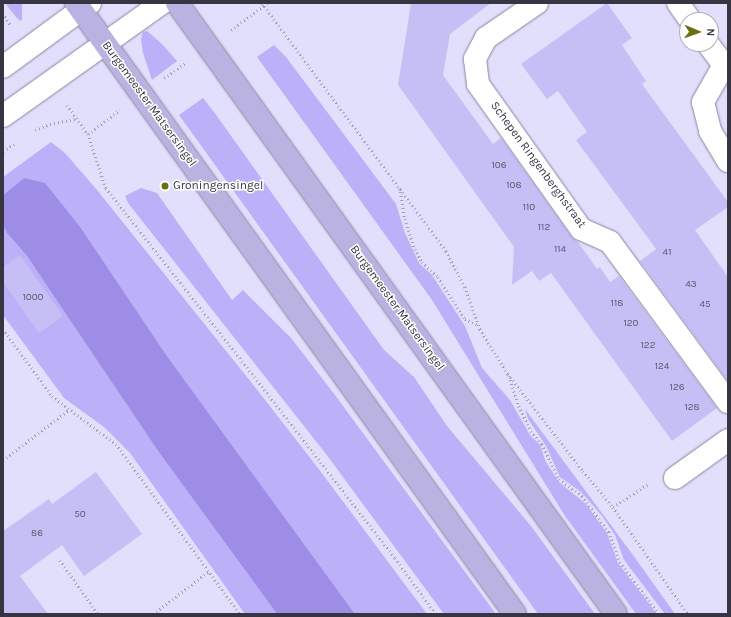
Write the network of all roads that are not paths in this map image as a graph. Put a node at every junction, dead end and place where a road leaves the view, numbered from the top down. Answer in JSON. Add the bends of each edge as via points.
{"nodes":[{"id":1,"x":162,"y":3,"type":"edge"},
{"id":2,"x":177,"y":3,"type":"edge"},
{"id":3,"x":537,"y":3,"type":"edge"},
{"id":4,"x":678,"y":3,"type":"edge"},
{"id":5,"x":82,"y":5,"type":"edge"},
{"id":6,"x":684,"y":12,"type":"edge"},
{"id":7,"x":105,"y":44,"type":"junction"},
{"id":8,"x":715,"y":52,"type":"edge"},
{"id":9,"x":726,"y":65,"type":"edge"},
{"id":10,"x":3,"y":67,"type":"edge"},
{"id":11,"x":3,"y":116,"type":"edge"},
{"id":12,"x":728,"y":162,"type":"edge"},
{"id":13,"x":728,"y":402,"type":"edge"},
{"id":14,"x":728,"y":440,"type":"edge"},
{"id":15,"x":675,"y":478,"type":"road end"},
{"id":16,"x":515,"y":614,"type":"edge"},
{"id":17,"x":616,"y":614,"type":"edge"}],
"edges":[{"from":1,"to":7,"type":"street"},
{"from":2,"to":17,"type":"main road","name":"Burgemeester Matsersingel"},
{"from":3,"to":13,"type":"street","name":"Schepen Ringenberghstraat","via":[[486,38],[475,59],[478,84],[581,229],[610,242]]},
{"from":4,"to":6,"type":"street"},
{"from":5,"to":7,"type":"main road","name":"Burgemeester Matsersingel"},
{"from":5,"to":10,"type":"street"},
{"from":7,"to":11,"type":"street"},
{"from":7,"to":16,"type":"main road","name":"Burgemeester Matsersingel"},
{"from":8,"to":9,"type":"street"},
{"from":9,"to":12,"type":"street","via":[[704,102],[710,131]]},
{"from":14,"to":15,"type":"street"}]}
